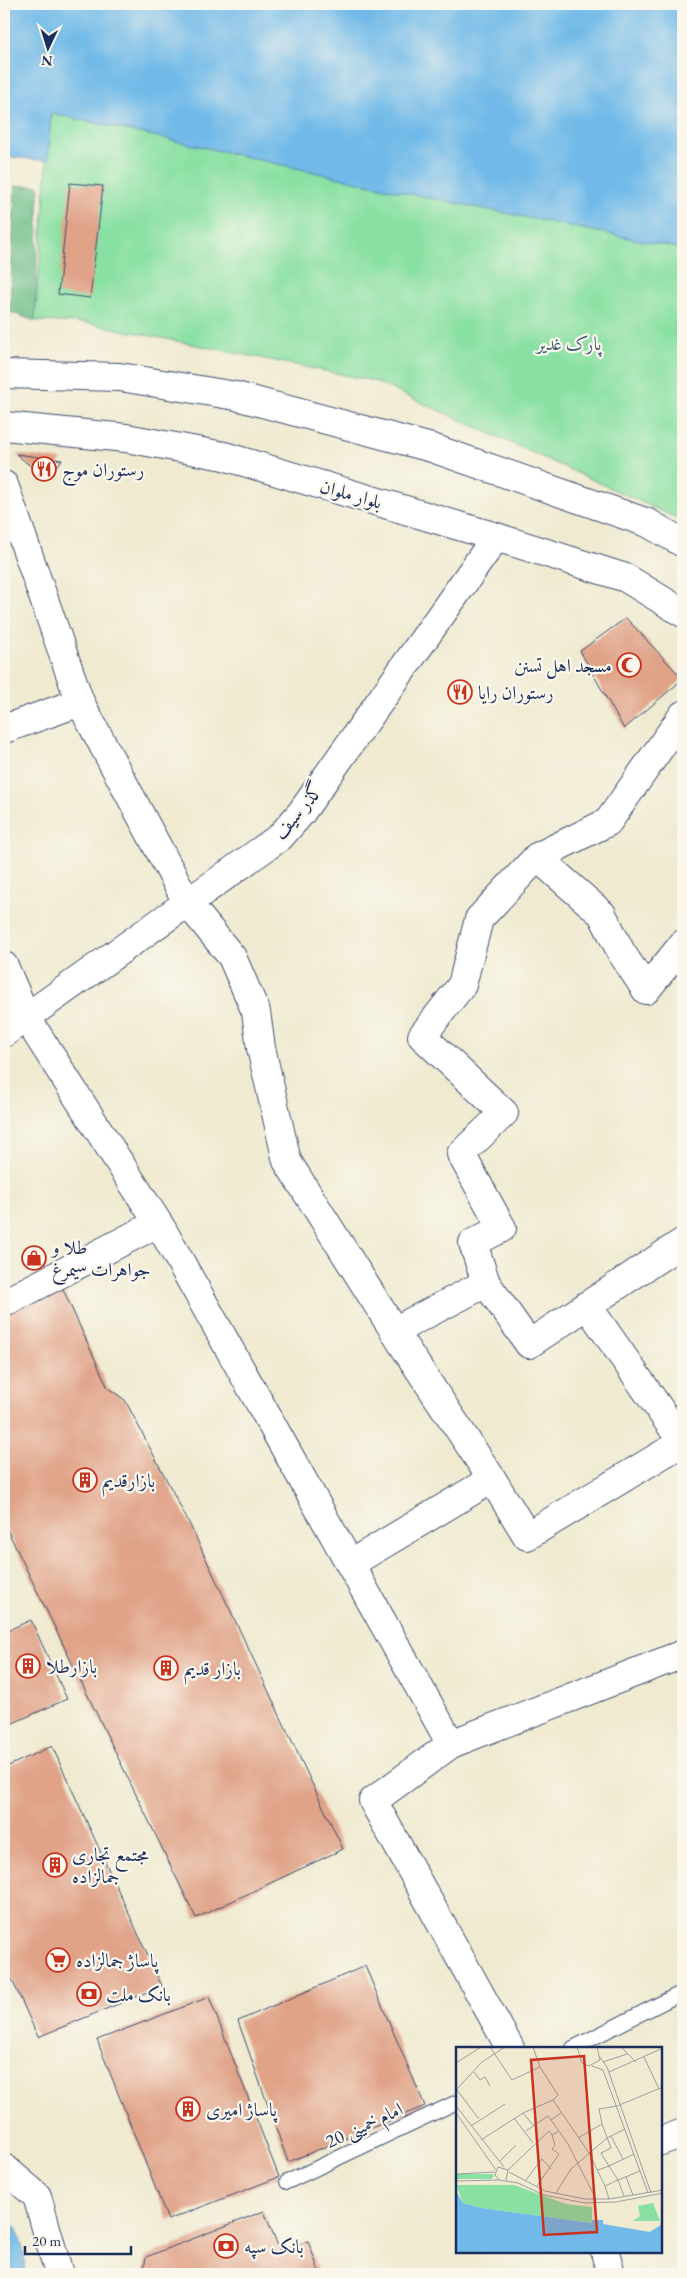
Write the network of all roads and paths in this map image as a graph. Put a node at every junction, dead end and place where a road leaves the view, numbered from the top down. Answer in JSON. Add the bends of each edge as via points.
{"nodes":[{"id":1,"x":4,"y":374,"type":"edge"},
{"id":2,"x":4,"y":426,"type":"edge"},
{"id":3,"x":4,"y":485,"type":"edge"},
{"id":4,"x":496,"y":536,"type":"junction"},
{"id":5,"x":683,"y":542,"type":"edge"},
{"id":6,"x":683,"y":614,"type":"edge"},
{"id":7,"x":80,"y":702,"type":"junction"},
{"id":8,"x":683,"y":714,"type":"edge"},
{"id":9,"x":4,"y":729,"type":"edge"},
{"id":10,"x":537,"y":857,"type":"junction"},
{"id":11,"x":187,"y":902,"type":"junction"},
{"id":12,"x":683,"y":944,"type":"edge"},
{"id":13,"x":4,"y":966,"type":"edge"},
{"id":14,"x":26,"y":1018,"type":"junction"},
{"id":15,"x":4,"y":1034,"type":"edge"},
{"id":16,"x":158,"y":1223,"type":"junction"},
{"id":17,"x":683,"y":1242,"type":"edge"},
{"id":18,"x":486,"y":1283,"type":"junction"},
{"id":19,"x":4,"y":1303,"type":"edge"},
{"id":20,"x":587,"y":1305,"type":"junction"},
{"id":21,"x":394,"y":1331,"type":"junction"},
{"id":22,"x":683,"y":1442,"type":"edge"},
{"id":23,"x":492,"y":1478,"type":"junction"},
{"id":24,"x":350,"y":1564,"type":"junction"},
{"id":25,"x":683,"y":1654,"type":"edge"},
{"id":26,"x":451,"y":1744,"type":"junction"},
{"id":27,"x":683,"y":1992,"type":"edge"},
{"id":28,"x":509,"y":2047,"type":"edge"},
{"id":29,"x":575,"y":2047,"type":"edge"},
{"id":30,"x":456,"y":2102,"type":"edge"},
{"id":31,"x":683,"y":2133,"type":"edge"},
{"id":32,"x":662,"y":2141,"type":"edge"},
{"id":33,"x":4,"y":2168,"type":"edge"},
{"id":34,"x":287,"y":2182,"type":"dead end"},
{"id":35,"x":605,"y":2253,"type":"edge"},
{"id":36,"x":59,"y":2274,"type":"edge"},
{"id":37,"x":611,"y":2274,"type":"edge"}],
"edges":[{"from":1,"to":5,"type":"street","via":[[120,377],[236,396],[432,448],[648,523]]},
{"from":2,"to":4,"type":"street","name":"بلوار ملوان","via":[[126,438],[224,456]]},
{"from":3,"to":7,"type":"street"},
{"from":4,"to":6,"type":"street","name":"بلوار ملوان","via":[[626,578]]},
{"from":4,"to":11,"type":"street","name":"گذر سیف","via":[[301,813],[280,837]]},
{"from":7,"to":9,"type":"street"},
{"from":7,"to":11,"type":"street"},
{"from":8,"to":10,"type":"street","via":[[608,822]]},
{"from":10,"to":12,"type":"street","via":[[602,914],[621,952],[646,990]]},
{"from":10,"to":18,"type":"street","via":[[479,919],[462,985],[422,1036],[504,1112],[461,1154],[502,1228],[473,1243]]},
{"from":11,"to":14,"type":"street","name":"گذر سیف"},
{"from":11,"to":21,"type":"street","via":[[232,957],[256,1012],[287,1161]]},
{"from":13,"to":14,"type":"street"},
{"from":14,"to":15,"type":"street","name":"گذر سیف"},
{"from":14,"to":16,"type":"street"},
{"from":16,"to":19,"type":"street"},
{"from":16,"to":24,"type":"street"},
{"from":17,"to":20,"type":"street"},
{"from":18,"to":20,"type":"street","via":[[528,1344]]},
{"from":18,"to":21,"type":"street"},
{"from":20,"to":22,"type":"street"},
{"from":21,"to":23,"type":"street"},
{"from":22,"to":23,"type":"street","via":[[528,1536]]},
{"from":23,"to":24,"type":"street"},
{"from":24,"to":26,"type":"street"},
{"from":25,"to":26,"type":"street"},
{"from":26,"to":28,"type":"street","via":[[373,1801]]},
{"from":27,"to":29,"type":"lane"},
{"from":30,"to":34,"type":"lane","name":"امام خمینی 20"},
{"from":31,"to":32,"type":"street"},
{"from":33,"to":36,"type":"street","via":[[37,2196]]},
{"from":35,"to":37,"type":"street"}]}
